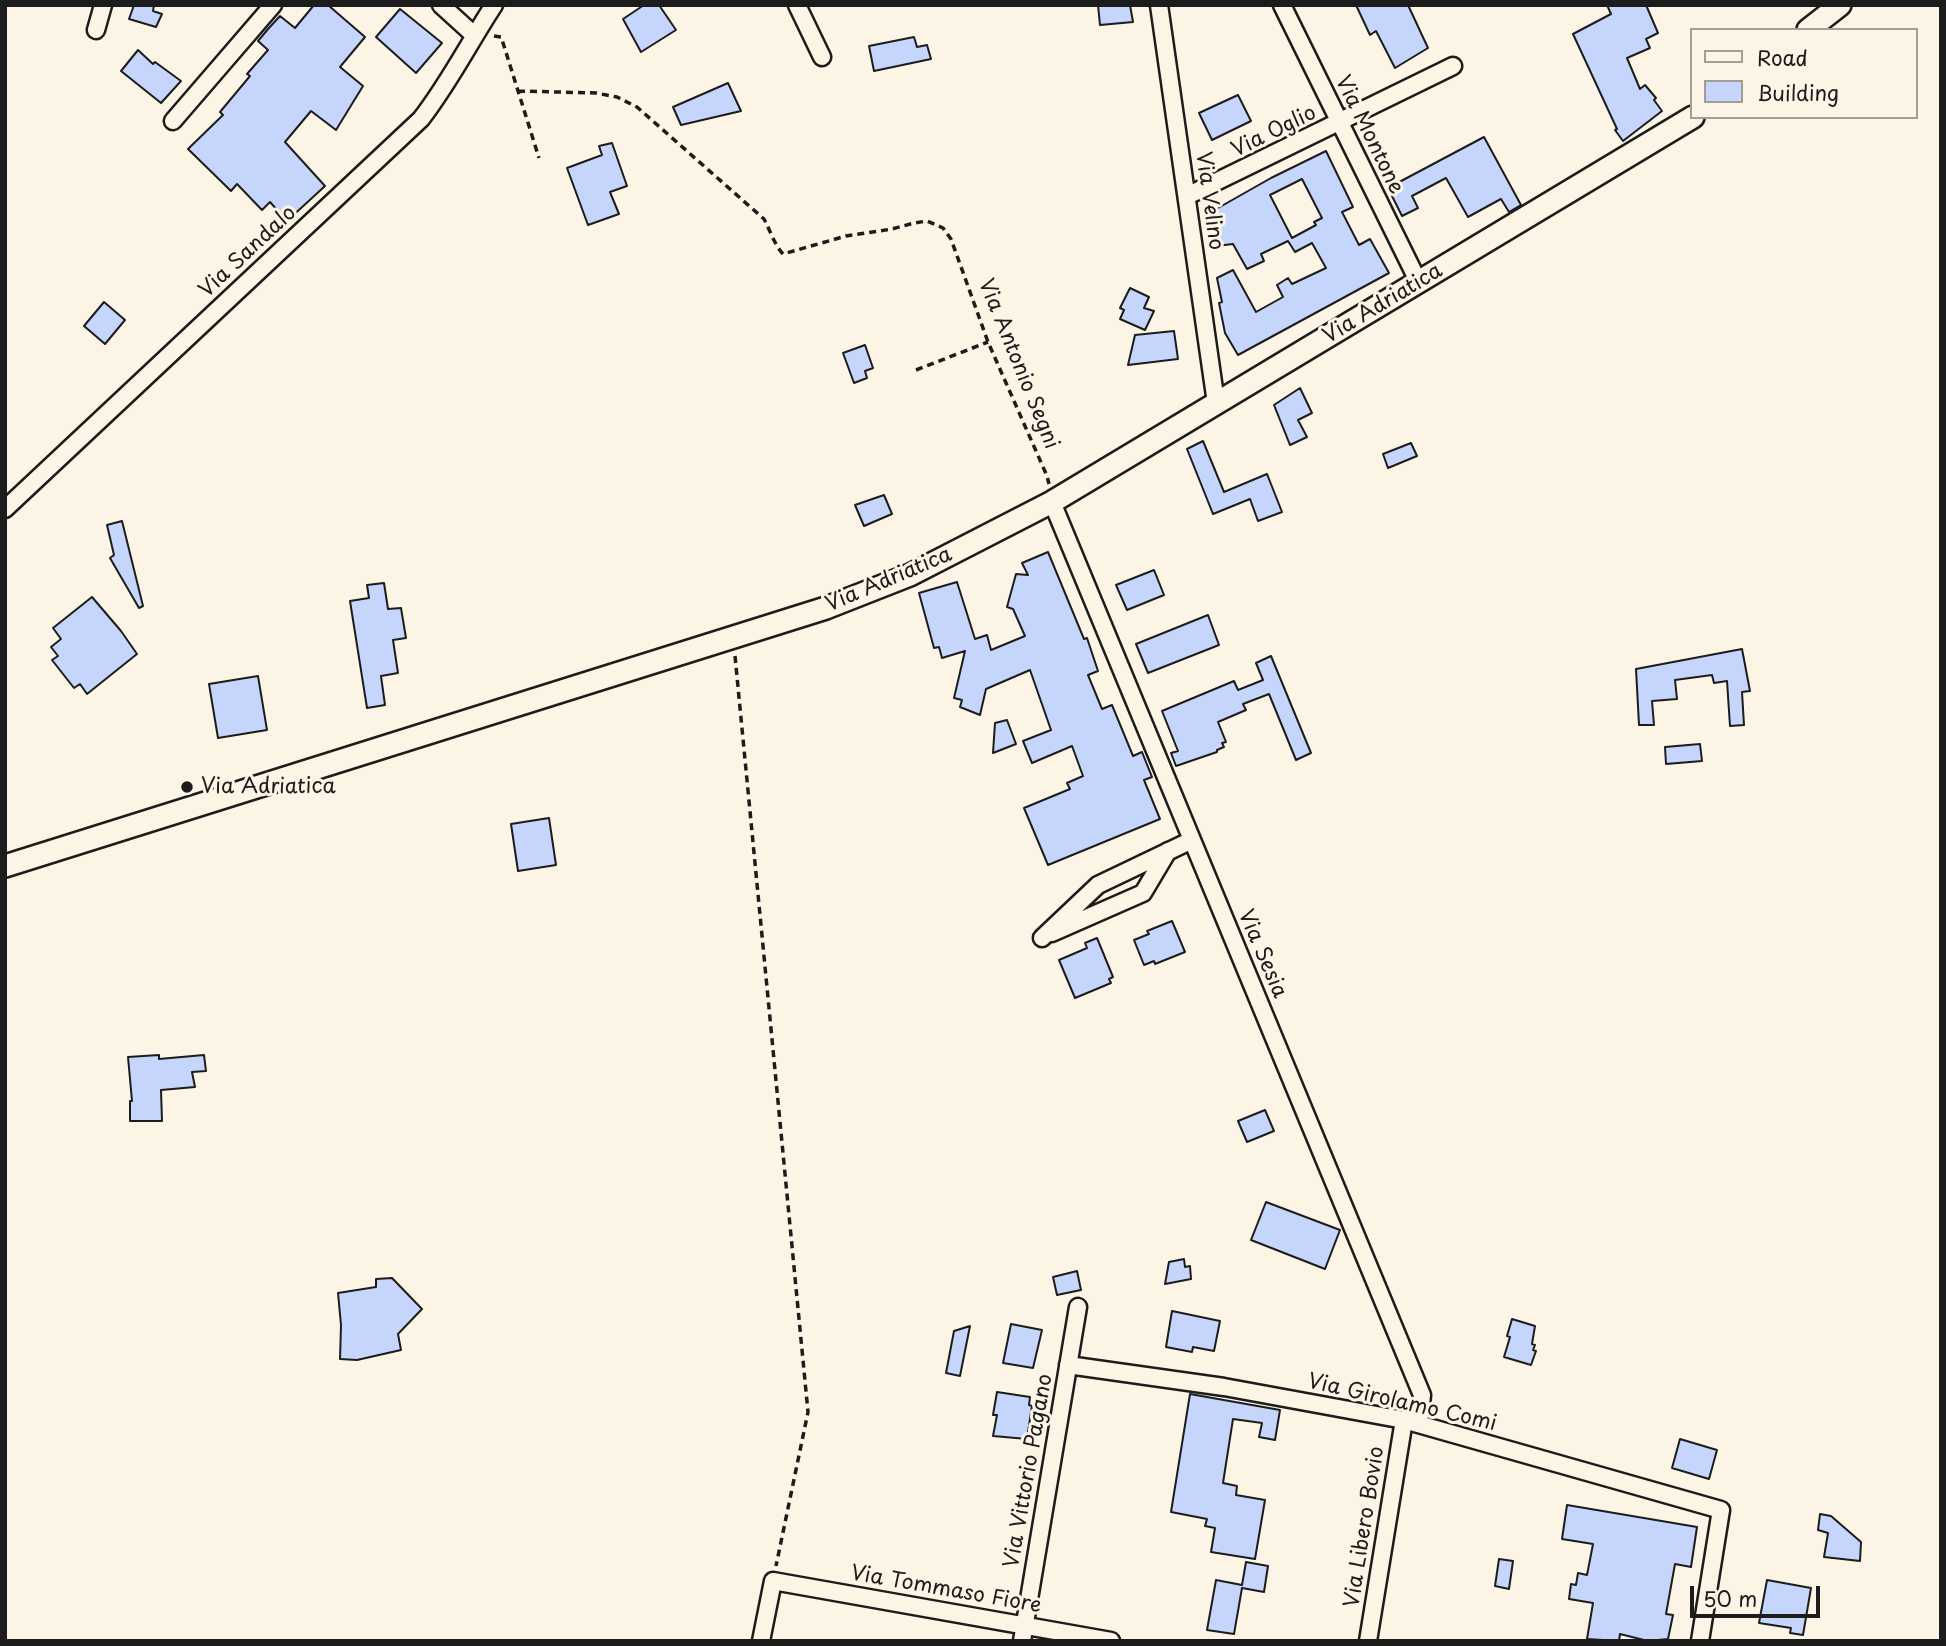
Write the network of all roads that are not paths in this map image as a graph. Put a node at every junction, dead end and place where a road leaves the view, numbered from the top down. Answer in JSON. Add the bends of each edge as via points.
{"nodes":[{"id":1,"x":103,"y":5,"type":"edge"},
{"id":2,"x":273,"y":5,"type":"edge"},
{"id":3,"x":440,"y":5,"type":"edge"},
{"id":4,"x":495,"y":5,"type":"edge"},
{"id":5,"x":797,"y":5,"type":"edge"},
{"id":6,"x":1159,"y":5,"type":"edge"},
{"id":7,"x":1282,"y":5,"type":"edge"},
{"id":8,"x":1840,"y":5,"type":"edge"},
{"id":9,"x":1811,"y":28,"type":"edge"},
{"id":10,"x":96,"y":30,"type":"dead end"},
{"id":11,"x":474,"y":35,"type":"junction"},
{"id":12,"x":822,"y":57,"type":"dead end"},
{"id":13,"x":1453,"y":66,"type":"dead end"},
{"id":14,"x":1690,"y":119,"type":"edge"},
{"id":15,"x":173,"y":121,"type":"dead end"},
{"id":16,"x":1340,"y":123,"type":"junction"},
{"id":17,"x":1187,"y":196,"type":"junction"},
{"id":18,"x":1419,"y":283,"type":"junction"},
{"id":19,"x":1216,"y":403,"type":"junction"},
{"id":20,"x":1052,"y":502,"type":"junction"},
{"id":21,"x":5,"y":509,"type":"edge"},
{"id":22,"x":1192,"y":840,"type":"junction"},
{"id":23,"x":1168,"y":851,"type":"junction"},
{"id":24,"x":5,"y":866,"type":"edge"},
{"id":25,"x":1078,"y":1307,"type":"dead end"},
{"id":26,"x":1068,"y":1365,"type":"junction"},
{"id":27,"x":1412,"y":1422,"type":"junction"},
{"id":28,"x":1023,"y":1633,"type":"edge"},
{"id":29,"x":761,"y":1641,"type":"edge"},
{"id":30,"x":1111,"y":1641,"type":"edge"},
{"id":31,"x":1368,"y":1641,"type":"edge"},
{"id":32,"x":1700,"y":1641,"type":"edge"}],
"edges":[{"from":1,"to":10,"type":"street"},
{"from":2,"to":15,"type":"street"},
{"from":3,"to":11,"type":"street"},
{"from":4,"to":11,"type":"street","name":"Via Sandalo"},
{"from":5,"to":12,"type":"street"},
{"from":6,"to":17,"type":"street","name":"Via Velino"},
{"from":7,"to":16,"type":"street","name":"Via Montone"},
{"from":8,"to":9,"type":"street"},
{"from":11,"to":21,"type":"street","name":"Via Sandalo","via":[[421,119]]},
{"from":13,"to":16,"type":"street","name":"Via Oglio"},
{"from":14,"to":18,"type":"street","name":"Via Adriatica"},
{"from":16,"to":17,"type":"street","name":"Via Oglio"},
{"from":16,"to":18,"type":"street","name":"Via Montone"},
{"from":17,"to":19,"type":"street","name":"Via Velino"},
{"from":18,"to":19,"type":"street","name":"Via Adriatica"},
{"from":19,"to":20,"type":"street","name":"Via Adriatica"},
{"from":20,"to":22,"type":"street","name":"Via Sesia"},
{"from":20,"to":24,"type":"street","name":"Via Adriatica","via":[[910,575],[826,608]]},
{"from":22,"to":23,"type":"street"},
{"from":22,"to":27,"type":"street","name":"Via Sesia","via":[[1422,1395]]},
{"from":23,"to":23,"type":"street","via":[[1143,893],[1042,938],[1098,885]]},
{"from":25,"to":26,"type":"street","name":"Via Vittorio Pagano"},
{"from":26,"to":27,"type":"street","name":"Via Girolamo Comi","via":[[1224,1387]]},
{"from":26,"to":28,"type":"street","name":"Via Vittorio Pagano"},
{"from":27,"to":31,"type":"street","name":"Via Libero Bovio"},
{"from":27,"to":32,"type":"street","name":"Via Girolamo Comi","via":[[1721,1510]]},
{"from":28,"to":29,"type":"street","name":"Via Tommaso Fiore","via":[[773,1581]]},
{"from":28,"to":30,"type":"street","name":"Via Tommaso Fiore"}]}
